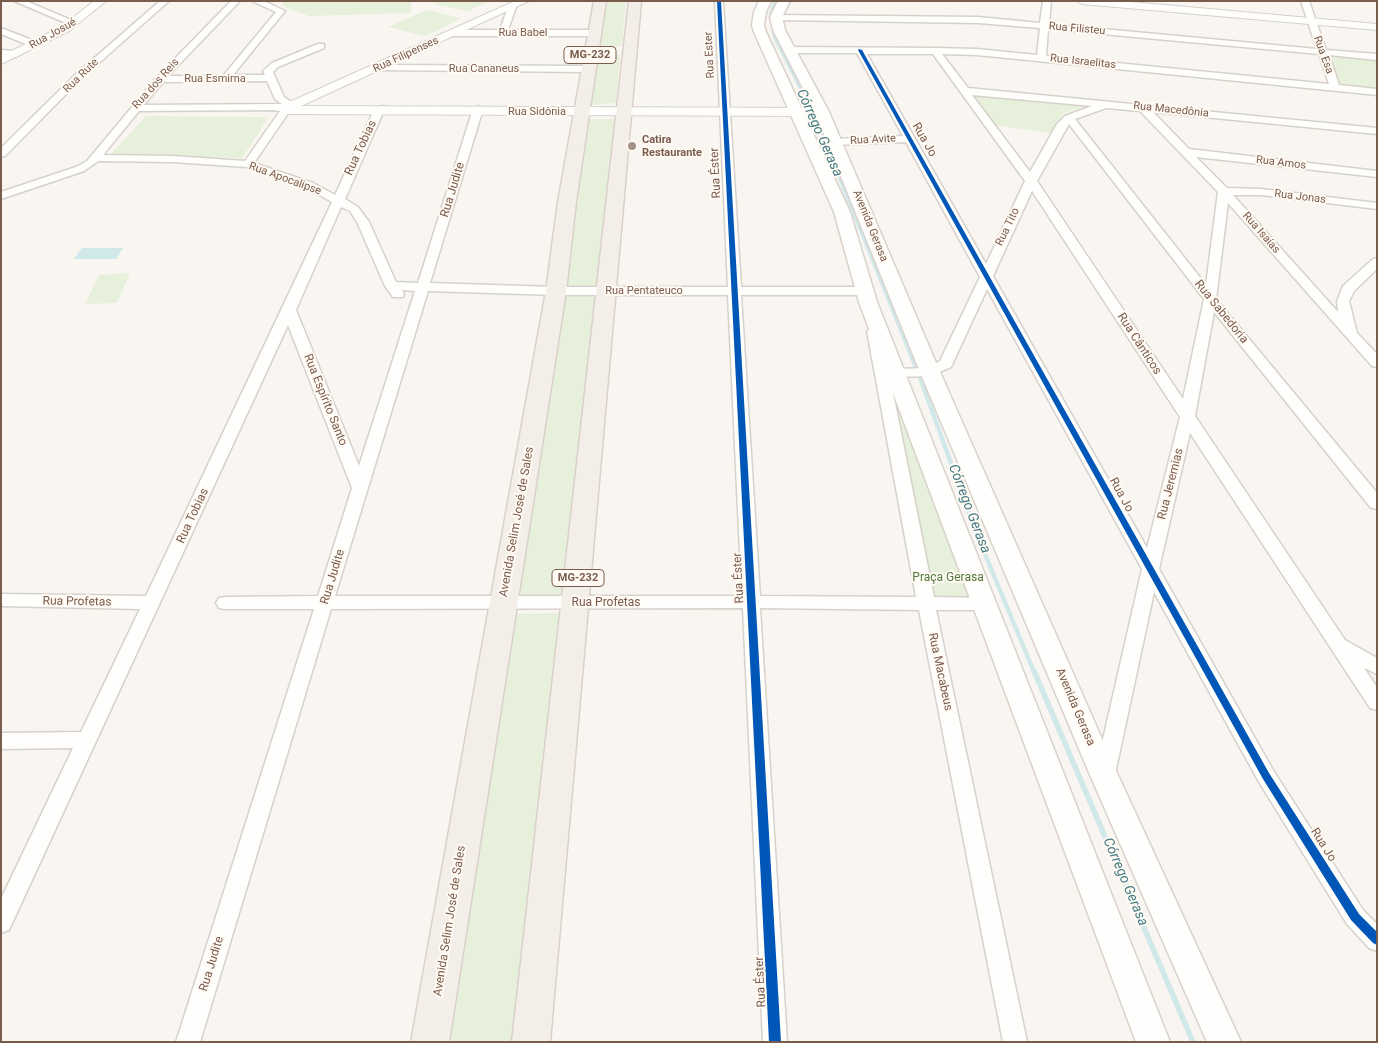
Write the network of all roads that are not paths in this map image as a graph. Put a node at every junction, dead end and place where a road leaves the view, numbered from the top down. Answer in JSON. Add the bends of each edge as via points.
{"nodes":[{"id":1,"x":18,"y":1,"type":"edge"},
{"id":2,"x":101,"y":1,"type":"edge"},
{"id":3,"x":165,"y":1,"type":"edge"},
{"id":4,"x":236,"y":1,"type":"edge"},
{"id":5,"x":256,"y":1,"type":"edge"},
{"id":6,"x":524,"y":1,"type":"edge"},
{"id":7,"x":600,"y":1,"type":"edge"},
{"id":8,"x":635,"y":1,"type":"edge"},
{"id":9,"x":719,"y":1,"type":"edge"},
{"id":10,"x":1047,"y":1,"type":"edge"},
{"id":11,"x":1082,"y":1,"type":"edge"},
{"id":12,"x":1139,"y":1,"type":"edge"},
{"id":13,"x":1305,"y":1,"type":"edge"},
{"id":14,"x":775,"y":6,"type":"edge"},
{"id":15,"x":512,"y":7,"type":"junction"},
{"id":16,"x":1310,"y":19,"type":"junction"},
{"id":17,"x":1377,"y":20,"type":"edge"},
{"id":18,"x":74,"y":23,"type":"junction"},
{"id":19,"x":1043,"y":26,"type":"junction"},
{"id":20,"x":1377,"y":27,"type":"edge"},
{"id":21,"x":1,"y":31,"type":"edge"},
{"id":22,"x":453,"y":33,"type":"junction"},
{"id":23,"x":503,"y":33,"type":"junction"},
{"id":24,"x":594,"y":34,"type":"junction"},
{"id":25,"x":34,"y":44,"type":"junction"},
{"id":26,"x":321,"y":46,"type":"dead end"},
{"id":27,"x":788,"y":50,"type":"junction"},
{"id":28,"x":860,"y":50,"type":"junction"},
{"id":29,"x":602,"y":51,"type":"junction"},
{"id":30,"x":630,"y":51,"type":"junction"},
{"id":31,"x":935,"y":51,"type":"junction"},
{"id":32,"x":1322,"y":52,"type":"junction"},
{"id":33,"x":1,"y":53,"type":"edge"},
{"id":34,"x":16,"y":54,"type":"junction"},
{"id":35,"x":1377,"y":57,"type":"edge"},
{"id":36,"x":1041,"y":58,"type":"junction"},
{"id":37,"x":1,"y":61,"type":"edge"},
{"id":38,"x":379,"y":68,"type":"junction"},
{"id":39,"x":588,"y":70,"type":"junction"},
{"id":40,"x":225,"y":78,"type":"junction"},
{"id":41,"x":270,"y":78,"type":"junction"},
{"id":42,"x":160,"y":79,"type":"junction"},
{"id":43,"x":1335,"y":88,"type":"junction"},
{"id":44,"x":964,"y":91,"type":"junction"},
{"id":45,"x":1377,"y":92,"type":"edge"},
{"id":46,"x":1108,"y":103,"type":"junction"},
{"id":47,"x":1142,"y":106,"type":"junction"},
{"id":48,"x":134,"y":108,"type":"junction"},
{"id":49,"x":286,"y":108,"type":"junction"},
{"id":50,"x":807,"y":109,"type":"junction"},
{"id":51,"x":379,"y":110,"type":"junction"},
{"id":52,"x":478,"y":110,"type":"junction"},
{"id":53,"x":582,"y":110,"type":"junction"},
{"id":54,"x":724,"y":110,"type":"junction"},
{"id":55,"x":624,"y":111,"type":"junction"},
{"id":56,"x":1069,"y":118,"type":"junction"},
{"id":57,"x":1377,"y":124,"type":"edge"},
{"id":58,"x":1359,"y":129,"type":"junction"},
{"id":59,"x":1377,"y":131,"type":"edge"},
{"id":60,"x":910,"y":139,"type":"junction"},
{"id":61,"x":835,"y":142,"type":"junction"},
{"id":62,"x":1186,"y":152,"type":"junction"},
{"id":63,"x":1,"y":154,"type":"edge"},
{"id":64,"x":97,"y":158,"type":"junction"},
{"id":65,"x":248,"y":164,"type":"junction"},
{"id":66,"x":80,"y":169,"type":"joint"},
{"id":67,"x":1377,"y":174,"type":"edge"},
{"id":68,"x":1031,"y":181,"type":"junction"},
{"id":69,"x":1224,"y":190,"type":"junction"},
{"id":70,"x":1,"y":196,"type":"edge"},
{"id":71,"x":338,"y":199,"type":"junction"},
{"id":72,"x":1377,"y":206,"type":"edge"},
{"id":73,"x":1377,"y":262,"type":"edge"},
{"id":74,"x":986,"y":273,"type":"junction"},
{"id":75,"x":556,"y":291,"type":"junction"},
{"id":76,"x":606,"y":291,"type":"junction"},
{"id":77,"x":734,"y":292,"type":"junction"},
{"id":78,"x":421,"y":294,"type":"junction"},
{"id":79,"x":867,"y":296,"type":"junction"},
{"id":80,"x":1210,"y":299,"type":"junction"},
{"id":81,"x":289,"y":310,"type":"junction"},
{"id":82,"x":1358,"y":344,"type":"junction"},
{"id":83,"x":1377,"y":363,"type":"edge"},
{"id":84,"x":926,"y":372,"type":"junction"},
{"id":85,"x":899,"y":373,"type":"junction"},
{"id":86,"x":1187,"y":418,"type":"junction"},
{"id":87,"x":360,"y":490,"type":"junction"},
{"id":88,"x":1377,"y":504,"type":"edge"},
{"id":89,"x":1150,"y":570,"type":"junction"},
{"id":90,"x":1,"y":600,"type":"edge"},
{"id":91,"x":751,"y":602,"type":"junction"},
{"id":92,"x":152,"y":603,"type":"junction"},
{"id":93,"x":226,"y":603,"type":"dead end"},
{"id":94,"x":503,"y":603,"type":"junction"},
{"id":95,"x":325,"y":604,"type":"junction"},
{"id":96,"x":576,"y":604,"type":"junction"},
{"id":97,"x":926,"y":604,"type":"junction"},
{"id":98,"x":986,"y":604,"type":"junction"},
{"id":99,"x":1336,"y":642,"type":"junction"},
{"id":100,"x":1377,"y":667,"type":"edge"},
{"id":101,"x":1377,"y":704,"type":"edge"},
{"id":102,"x":88,"y":740,"type":"junction"},
{"id":103,"x":1,"y":741,"type":"edge"},
{"id":104,"x":1104,"y":775,"type":"junction"},
{"id":105,"x":2,"y":919,"type":"edge"},
{"id":106,"x":1377,"y":940,"type":"edge"},
{"id":107,"x":1214,"y":1020,"type":"junction"},
{"id":108,"x":188,"y":1042,"type":"edge"},
{"id":109,"x":430,"y":1042,"type":"edge"},
{"id":110,"x":531,"y":1042,"type":"edge"},
{"id":111,"x":775,"y":1042,"type":"edge"},
{"id":112,"x":1015,"y":1042,"type":"edge"},
{"id":113,"x":1153,"y":1042,"type":"edge"},
{"id":114,"x":1224,"y":1042,"type":"edge"},
{"id":115,"x":1231,"y":1042,"type":"edge"}],
"edges":[{"from":1,"to":18,"type":"street"},
{"from":2,"to":18,"type":"street","name":"Rua Josué"},
{"from":3,"to":63,"type":"street","name":"Rua Rute","via":[[79,76]]},
{"from":4,"to":42,"type":"street","name":"Rua dos Reis"},
{"from":5,"to":40,"type":"street","via":[[281,11]]},
{"from":6,"to":15,"type":"street","name":"Rua Filipenses"},
{"from":7,"to":24,"type":"main road","name":"Avenida Selim José de Sales","number":"MG-232"},
{"from":8,"to":30,"type":"main road","number":"MG-232"},
{"from":9,"to":54,"type":"street","name":"Rua Ester"},
{"from":10,"to":19,"type":"street"},
{"from":11,"to":16,"type":"street"},
{"from":12,"to":16,"type":"street"},
{"from":13,"to":16,"type":"street","name":"Rua Esa"},
{"from":14,"to":19,"type":"street","name":"Rua Filisteu"},
{"from":14,"to":27,"type":"main road","name":"Avenida Gerasa","via":[[778,30]]},
{"from":14,"to":50,"type":"main road","name":"Avenida Gerasa","via":[[760,12],[760,32]]},
{"from":15,"to":22,"type":"street","name":"Rua Filipenses"},
{"from":15,"to":23,"type":"street"},
{"from":16,"to":17,"type":"street"},
{"from":16,"to":20,"type":"street"},
{"from":16,"to":32,"type":"street","name":"Rua Esa"},
{"from":18,"to":25,"type":"street","name":"Rua Josué"},
{"from":19,"to":32,"type":"street","name":"Rua Filisteu"},
{"from":19,"to":36,"type":"street"},
{"from":21,"to":25,"type":"street"},
{"from":22,"to":23,"type":"street","name":"Rua Babel"},
{"from":22,"to":38,"type":"street","name":"Rua Filipenses"},
{"from":23,"to":24,"type":"street","name":"Rua Babel"},
{"from":24,"to":29,"type":"main road","name":"Avenida Selim José de Sales","number":"MG-232"},
{"from":25,"to":34,"type":"street","name":"Rua Josué"},
{"from":26,"to":41,"type":"street","via":[[270,69],[267,74]]},
{"from":27,"to":28,"type":"street","name":"Rua Israelitas"},
{"from":27,"to":50,"type":"main road","name":"Avenida Gerasa"},
{"from":28,"to":31,"type":"street","name":"Rua Israelitas"},
{"from":28,"to":60,"type":"street","name":"Rua Jo"},
{"from":29,"to":30,"type":"main road"},
{"from":29,"to":39,"type":"main road","name":"Avenida Selim José de Sales","number":"MG-232"},
{"from":30,"to":55,"type":"main road","number":"MG-232"},
{"from":31,"to":36,"type":"street","name":"Rua Israelitas"},
{"from":31,"to":44,"type":"street","name":"Rua Cânticos"},
{"from":32,"to":35,"type":"street","name":"Rua Filisteu"},
{"from":32,"to":43,"type":"street","name":"Rua Esa"},
{"from":33,"to":34,"type":"street"},
{"from":34,"to":37,"type":"street","name":"Rua Josué"},
{"from":36,"to":43,"type":"street","name":"Rua Israelitas"},
{"from":38,"to":39,"type":"street","name":"Rua Cananeus"},
{"from":38,"to":49,"type":"street","name":"Rua Filipenses"},
{"from":39,"to":53,"type":"main road","name":"Avenida Selim José de Sales","number":"MG-232"},
{"from":40,"to":41,"type":"street","name":"Rua Esmirna"},
{"from":40,"to":42,"type":"street","name":"Rua Esmirna"},
{"from":41,"to":49,"type":"street"},
{"from":42,"to":48,"type":"street","name":"Rua dos Reis"},
{"from":43,"to":45,"type":"street","name":"Rua Israelitas"},
{"from":44,"to":46,"type":"street","name":"Rua Macedônia"},
{"from":44,"to":68,"type":"street","name":"Rua Cânticos"},
{"from":46,"to":47,"type":"street","name":"Rua Macedônia"},
{"from":46,"to":56,"type":"street"},
{"from":47,"to":58,"type":"street","name":"Rua Macedônia"},
{"from":47,"to":62,"type":"street","name":"Rua Isaías"},
{"from":48,"to":49,"type":"street","name":"Rua Sidônia"},
{"from":48,"to":64,"type":"street","name":"Rua dos Reis"},
{"from":49,"to":51,"type":"street","name":"Rua Sidônia"},
{"from":49,"to":65,"type":"street"},
{"from":50,"to":54,"type":"street","name":"Rua Sidônia"},
{"from":50,"to":61,"type":"main road","name":"Avenida Gerasa"},
{"from":50,"to":79,"type":"main road","name":"Avenida Gerasa"},
{"from":51,"to":52,"type":"street","name":"Rua Sidônia"},
{"from":51,"to":71,"type":"street","name":"Rua Tobias"},
{"from":52,"to":53,"type":"street","name":"Rua Sidônia"},
{"from":52,"to":78,"type":"street","name":"Rua Judite"},
{"from":53,"to":55,"type":"street","name":"Rua Sidônia"},
{"from":53,"to":75,"type":"main road","name":"Avenida Selim José de Sales","number":"MG-232"},
{"from":54,"to":55,"type":"street","name":"Rua Sidônia"},
{"from":54,"to":77,"type":"street","name":"Rua Éster"},
{"from":55,"to":76,"type":"main road","number":"MG-232"},
{"from":56,"to":68,"type":"street","name":"Rua Tito","via":[[1061,126]]},
{"from":56,"to":80,"type":"street","name":"Rua Sabedoria"},
{"from":57,"to":58,"type":"street"},
{"from":58,"to":59,"type":"street","name":"Rua Macedônia"},
{"from":60,"to":61,"type":"street","name":"Rua Avite"},
{"from":60,"to":74,"type":"street","name":"Rua Jo"},
{"from":61,"to":84,"type":"main road","name":"Avenida Gerasa"},
{"from":62,"to":67,"type":"street","name":"Rua Amos"},
{"from":62,"to":69,"type":"street","name":"Rua Isaías"},
{"from":64,"to":65,"type":"street","name":"Rua Apocalipse"},
{"from":64,"to":66,"type":"street","name":"Rua dos Reis"},
{"from":65,"to":71,"type":"street","name":"Rua Apocalipse","via":[[309,185]]},
{"from":66,"to":70,"type":"street"},
{"from":68,"to":74,"type":"street","name":"Rua Tito"},
{"from":68,"to":86,"type":"street","name":"Rua Cânticos"},
{"from":69,"to":72,"type":"street","name":"Rua Jonas"},
{"from":69,"to":80,"type":"street","name":"Rua Jeremias"},
{"from":69,"to":82,"type":"street","name":"Rua Isaías"},
{"from":71,"to":78,"type":"street","name":"Rua Apocalipse","via":[[354,209],[363,222],[391,286],[399,295]]},
{"from":71,"to":81,"type":"street","name":"Rua Tobias"},
{"from":73,"to":82,"type":"street","via":[[1348,289],[1343,301]]},
{"from":74,"to":84,"type":"street","name":"Rua Tito","via":[[946,364]]},
{"from":74,"to":89,"type":"street","name":"Rua Jo"},
{"from":75,"to":76,"type":"street","name":"Rua Pentateuco"},
{"from":75,"to":78,"type":"street","name":"Rua Pentateuco"},
{"from":75,"to":94,"type":"main road","name":"Avenida Selim José de Sales","number":"MG-232"},
{"from":76,"to":77,"type":"street","name":"Rua Pentateuco"},
{"from":76,"to":96,"type":"main road","number":"MG-232"},
{"from":77,"to":79,"type":"street","name":"Rua Pentateuco"},
{"from":77,"to":91,"type":"street","name":"Rua Éster"},
{"from":78,"to":87,"type":"street","name":"Rua Judite"},
{"from":79,"to":85,"type":"main road","name":"Avenida Gerasa"},
{"from":79,"to":97,"type":"street","name":"Rua Macabeus"},
{"from":80,"to":86,"type":"street","name":"Rua Jeremias"},
{"from":80,"to":88,"type":"street","name":"Rua Sabedoria"},
{"from":81,"to":87,"type":"street","name":"Rua Espírito Santo"},
{"from":81,"to":92,"type":"street","name":"Rua Tobias"},
{"from":82,"to":83,"type":"street","name":"Rua Isaías"},
{"from":84,"to":85,"type":"street"},
{"from":84,"to":104,"type":"main road","name":"Avenida Gerasa"},
{"from":85,"to":98,"type":"main road","name":"Avenida Gerasa"},
{"from":86,"to":89,"type":"street","name":"Rua Jeremias"},
{"from":86,"to":99,"type":"street","name":"Rua Cânticos"},
{"from":87,"to":95,"type":"street","name":"Rua Judite"},
{"from":89,"to":104,"type":"street","name":"Rua Jeremias"},
{"from":89,"to":106,"type":"street","name":"Rua Jo","via":[[1266,776],[1355,917]]},
{"from":90,"to":92,"type":"street","name":"Rua Profetas"},
{"from":91,"to":96,"type":"street","name":"Rua Profetas"},
{"from":91,"to":97,"type":"street","name":"Rua Profetas"},
{"from":91,"to":111,"type":"street","name":"Rua Éster"},
{"from":92,"to":102,"type":"street","name":"Rua Tobias"},
{"from":93,"to":95,"type":"street","name":"Rua Profetas"},
{"from":94,"to":95,"type":"street","name":"Rua Profetas"},
{"from":94,"to":96,"type":"street","name":"Rua Profetas"},
{"from":94,"to":109,"type":"main road","name":"Avenida Selim José de Sales","number":"MG-232"},
{"from":95,"to":108,"type":"street","name":"Rua Judite"},
{"from":96,"to":110,"type":"main road","number":"MG-232"},
{"from":97,"to":98,"type":"street","name":"Rua Profetas"},
{"from":97,"to":112,"type":"street","name":"Rua Macabeus"},
{"from":98,"to":113,"type":"main road","name":"Avenida Gerasa"},
{"from":99,"to":100,"type":"street"},
{"from":99,"to":101,"type":"street"},
{"from":102,"to":103,"type":"street"},
{"from":102,"to":105,"type":"street","name":"Rua Tobias"},
{"from":104,"to":107,"type":"main road","name":"Avenida Gerasa"},
{"from":107,"to":114,"type":"main road","name":"Avenida Gerasa"},
{"from":107,"to":115,"type":"street"}]}
